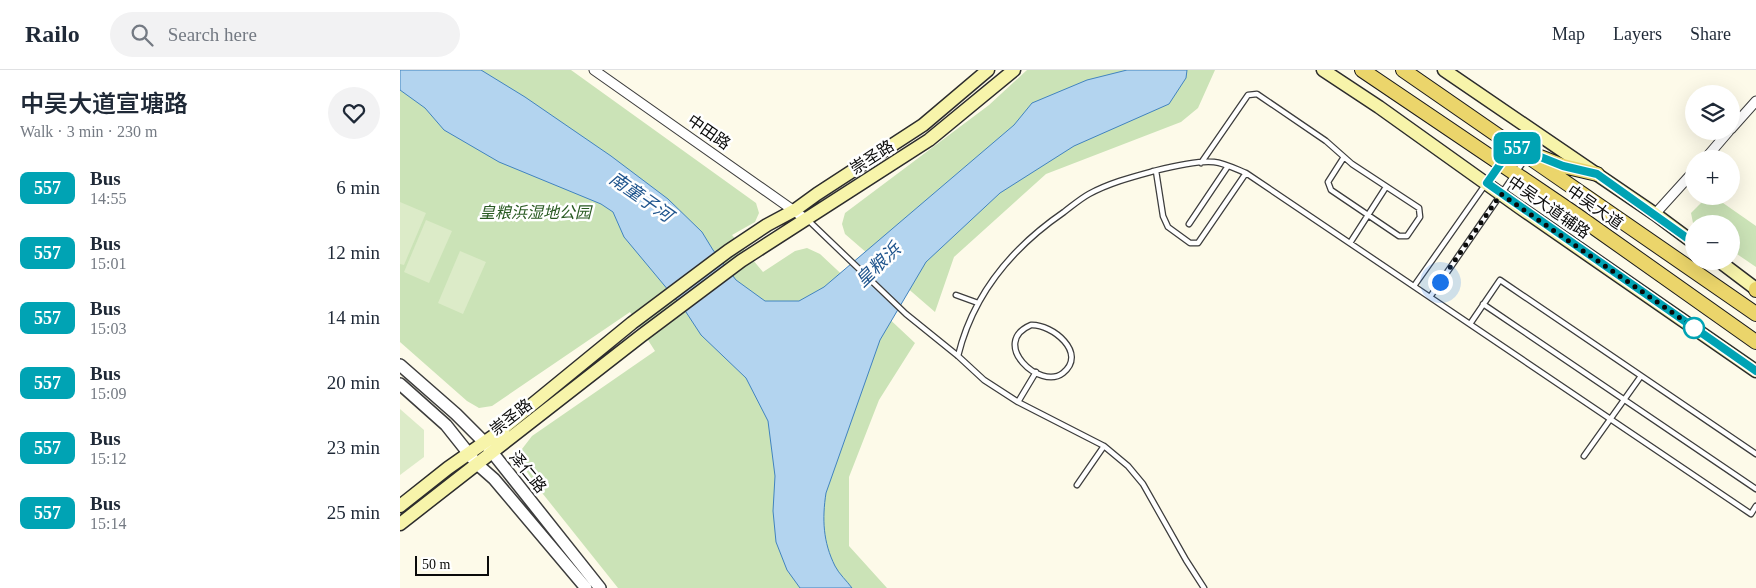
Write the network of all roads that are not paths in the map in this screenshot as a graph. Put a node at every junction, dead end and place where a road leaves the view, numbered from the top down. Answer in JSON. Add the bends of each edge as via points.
{"nodes":[{"id":1,"x":594,"y":70,"type":"edge"},
{"id":2,"x":988,"y":70,"type":"edge"},
{"id":3,"x":1014,"y":70,"type":"edge"},
{"id":4,"x":1323,"y":70,"type":"edge"},
{"id":5,"x":1362,"y":70,"type":"edge"},
{"id":6,"x":1444,"y":70,"type":"edge"},
{"id":7,"x":1405,"y":71,"type":"edge"},
{"id":8,"x":1756,"y":101,"type":"edge"},
{"id":9,"x":1740,"y":119,"type":"edge"},
{"id":10,"x":1721,"y":140,"type":"edge"},
{"id":11,"x":1513,"y":146,"type":"junction"},
{"id":12,"x":1713,"y":150,"type":"edge"},
{"id":13,"x":1528,"y":156,"type":"junction"},
{"id":14,"x":1344,"y":157,"type":"junction"},
{"id":15,"x":1201,"y":163,"type":"junction"},
{"id":16,"x":1501,"y":163,"type":"junction"},
{"id":17,"x":1228,"y":166,"type":"junction"},
{"id":18,"x":1156,"y":171,"type":"junction"},
{"id":19,"x":1246,"y":173,"type":"junction"},
{"id":20,"x":1516,"y":173,"type":"junction"},
{"id":21,"x":1597,"y":174,"type":"junction"},
{"id":22,"x":1685,"y":181,"type":"edge"},
{"id":23,"x":1487,"y":183,"type":"junction"},
{"id":24,"x":1386,"y":187,"type":"junction"},
{"id":25,"x":1501,"y":194,"type":"junction"},
{"id":26,"x":795,"y":210,"type":"junction"},
{"id":27,"x":1655,"y":214,"type":"junction"},
{"id":28,"x":1368,"y":215,"type":"junction"},
{"id":29,"x":807,"y":220,"type":"junction"},
{"id":30,"x":1189,"y":224,"type":"dead end"},
{"id":31,"x":1685,"y":236,"type":"edge"},
{"id":32,"x":1350,"y":243,"type":"junction"},
{"id":33,"x":1730,"y":270,"type":"edge"},
{"id":34,"x":1414,"y":286,"type":"junction"},
{"id":35,"x":1756,"y":289,"type":"edge"},
{"id":36,"x":956,"y":295,"type":"dead end"},
{"id":37,"x":1430,"y":297,"type":"junction"},
{"id":38,"x":978,"y":303,"type":"junction"},
{"id":39,"x":1483,"y":304,"type":"junction"},
{"id":40,"x":1756,"y":314,"type":"edge"},
{"id":41,"x":1470,"y":324,"type":"junction"},
{"id":42,"x":1756,"y":342,"type":"edge"},
{"id":43,"x":958,"y":356,"type":"junction"},
{"id":44,"x":400,"y":365,"type":"edge"},
{"id":45,"x":1756,"y":371,"type":"edge"},
{"id":46,"x":1036,"y":372,"type":"junction"},
{"id":47,"x":1640,"y":376,"type":"junction"},
{"id":48,"x":400,"y":384,"type":"edge"},
{"id":49,"x":1624,"y":399,"type":"junction"},
{"id":50,"x":1018,"y":402,"type":"junction"},
{"id":51,"x":1610,"y":419,"type":"junction"},
{"id":52,"x":1104,"y":446,"type":"junction"},
{"id":53,"x":488,"y":448,"type":"junction"},
{"id":54,"x":468,"y":454,"type":"junction"},
{"id":55,"x":1756,"y":454,"type":"edge"},
{"id":56,"x":1584,"y":456,"type":"dead end"},
{"id":57,"x":477,"y":464,"type":"junction"},
{"id":58,"x":1077,"y":485,"type":"dead end"},
{"id":59,"x":1756,"y":489,"type":"edge"},
{"id":60,"x":400,"y":506,"type":"edge"},
{"id":61,"x":1756,"y":506,"type":"edge"},
{"id":62,"x":400,"y":524,"type":"edge"},
{"id":63,"x":1201,"y":587,"type":"edge"},
{"id":64,"x":586,"y":588,"type":"edge"},
{"id":65,"x":600,"y":588,"type":"edge"}],
"edges":[{"from":1,"to":26,"type":"street","name":"中田路"},
{"from":2,"to":26,"type":"main road","name":"崇圣路","via":[[923,125]]},
{"from":3,"to":29,"type":"main road","name":"崇圣路","via":[[929,140]]},
{"from":4,"to":23,"type":"main road","name":"中吴大道辅路"},
{"from":5,"to":16,"type":"main road","name":"中吴大道"},
{"from":6,"to":21,"type":"main road"},
{"from":7,"to":11,"type":"main road","name":"中吴大道"},
{"from":8,"to":9,"type":"street"},
{"from":10,"to":12,"type":"street"},
{"from":11,"to":13,"type":"main road","name":"中吴大道"},
{"from":11,"to":16,"type":"lane"},
{"from":11,"to":21,"type":"main road","via":[[1563,166]]},
{"from":13,"to":20,"type":"lane"},
{"from":13,"to":40,"type":"main road","name":"中吴大道"},
{"from":14,"to":15,"type":"lane","via":[[1326,140],[1257,94],[1248,95]]},
{"from":14,"to":24,"type":"lane"},
{"from":14,"to":28,"type":"lane","via":[[1328,182],[1331,190]]},
{"from":15,"to":17,"type":"lane"},
{"from":15,"to":18,"type":"lane"},
{"from":16,"to":20,"type":"main road","name":"中吴大道"},
{"from":16,"to":23,"type":"lane"},
{"from":17,"to":19,"type":"lane"},
{"from":17,"to":30,"type":"lane"},
{"from":18,"to":19,"type":"lane","via":[[1168,228],[1190,243],[1198,243]]},
{"from":18,"to":38,"type":"lane","via":[[1130,177],[1089,194],[1043,226],[1014,253]]},
{"from":19,"to":32,"type":"lane"},
{"from":20,"to":25,"type":"lane"},
{"from":20,"to":42,"type":"main road","name":"中吴大道"},
{"from":21,"to":27,"type":"main road"},
{"from":22,"to":27,"type":"street"},
{"from":23,"to":25,"type":"main road","name":"中吴大道辅路"},
{"from":23,"to":34,"type":"lane"},
{"from":24,"to":28,"type":"lane"},
{"from":24,"to":28,"type":"lane","via":[[1419,208],[1420,217],[1407,236],[1399,236]]},
{"from":25,"to":37,"type":"lane"},
{"from":25,"to":45,"type":"main road","name":"中吴大道辅路"},
{"from":26,"to":29,"type":"street","name":"中田路"},
{"from":26,"to":53,"type":"main road","name":"崇圣路","via":[[728,251],[632,323]]},
{"from":27,"to":31,"type":"main road"},
{"from":28,"to":32,"type":"lane"},
{"from":29,"to":43,"type":"lane","via":[[906,314]]},
{"from":29,"to":53,"type":"main road","name":"崇圣路","via":[[741,261]]},
{"from":32,"to":34,"type":"lane"},
{"from":33,"to":35,"type":"main road"},
{"from":34,"to":37,"type":"lane"},
{"from":36,"to":38,"type":"lane"},
{"from":37,"to":41,"type":"lane"},
{"from":38,"to":43,"type":"lane"},
{"from":39,"to":41,"type":"lane"},
{"from":39,"to":47,"type":"lane","via":[[1500,280]]},
{"from":39,"to":49,"type":"lane"},
{"from":41,"to":51,"type":"lane"},
{"from":43,"to":50,"type":"lane","via":[[984,380]]},
{"from":44,"to":53,"type":"street","name":"泽仁路","via":[[456,414]]},
{"from":46,"to":46,"type":"lane","via":[[1050,377],[1063,373],[1071,360],[1071,353],[1064,340],[1045,327],[1031,325],[1020,332],[1015,344],[1018,358]]},
{"from":46,"to":50,"type":"lane"},
{"from":47,"to":49,"type":"lane"},
{"from":47,"to":55,"type":"lane"},
{"from":48,"to":54,"type":"street","name":"泽仁路","via":[[446,425]]},
{"from":49,"to":51,"type":"lane"},
{"from":49,"to":59,"type":"lane"},
{"from":50,"to":52,"type":"lane"},
{"from":51,"to":56,"type":"lane"},
{"from":51,"to":61,"type":"lane","via":[[1751,514]]},
{"from":52,"to":58,"type":"lane"},
{"from":52,"to":63,"type":"lane","via":[[1143,484]]},
{"from":53,"to":54,"type":"main road","name":"崇圣路"},
{"from":53,"to":57,"type":"main road","name":"崇圣路"},
{"from":53,"to":65,"type":"street","name":"泽仁路"},
{"from":54,"to":57,"type":"street","name":"泽仁路"},
{"from":54,"to":60,"type":"main road","name":"崇圣路"},
{"from":57,"to":62,"type":"main road","name":"崇圣路"},
{"from":57,"to":64,"type":"street","name":"泽仁路","via":[[494,479]]}]}
